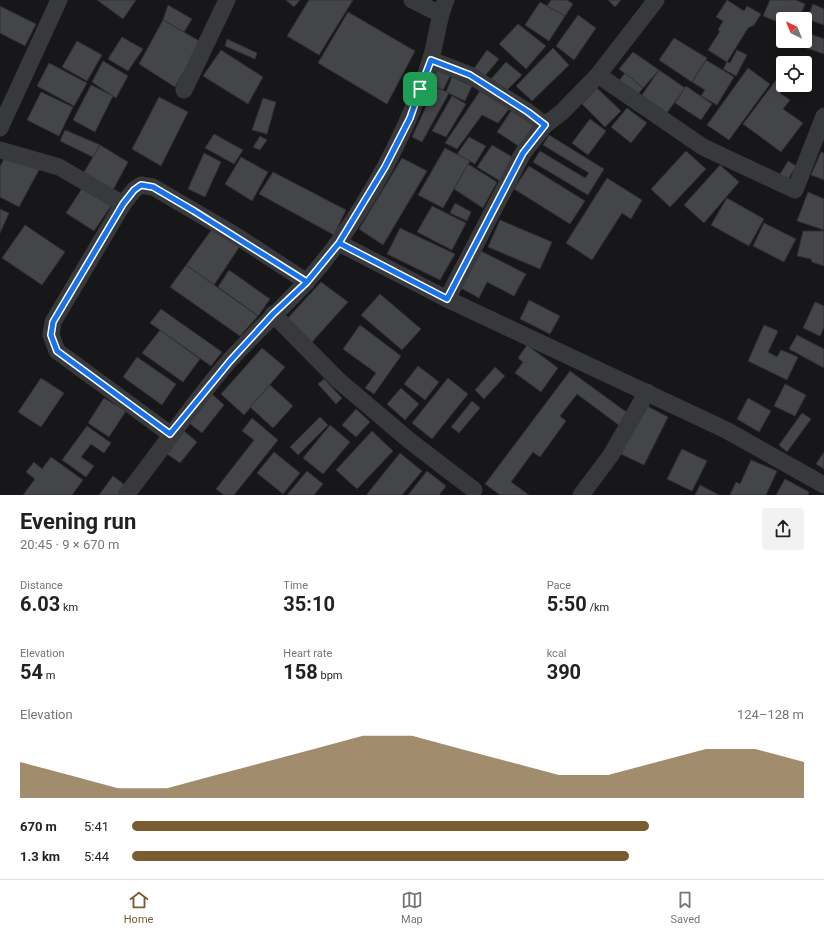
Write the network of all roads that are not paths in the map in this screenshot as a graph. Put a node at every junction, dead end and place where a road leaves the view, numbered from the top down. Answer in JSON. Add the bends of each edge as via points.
{"nodes":[{"id":1,"x":59,"y":0,"type":"edge"},
{"id":2,"x":227,"y":0,"type":"edge"},
{"id":3,"x":412,"y":0,"type":"edge"},
{"id":4,"x":656,"y":0,"type":"edge"},
{"id":5,"x":443,"y":7,"type":"edge"},
{"id":6,"x":431,"y":60,"type":"junction"},
{"id":7,"x":598,"y":75,"type":"junction"},
{"id":8,"x":184,"y":90,"type":"dead end"},
{"id":9,"x":824,"y":116,"type":"edge"},
{"id":10,"x":545,"y":125,"type":"junction"},
{"id":11,"x":0,"y":128,"type":"edge"},
{"id":12,"x":0,"y":150,"type":"edge"},
{"id":13,"x":123,"y":204,"type":"junction"},
{"id":14,"x":339,"y":243,"type":"junction"},
{"id":15,"x":307,"y":282,"type":"junction"},
{"id":16,"x":447,"y":299,"type":"junction"},
{"id":17,"x":273,"y":314,"type":"junction"},
{"id":18,"x":647,"y":392,"type":"junction"},
{"id":19,"x":170,"y":434,"type":"junction"},
{"id":20,"x":824,"y":485,"type":"edge"},
{"id":21,"x":474,"y":490,"type":"dead end"},
{"id":22,"x":126,"y":495,"type":"edge"},
{"id":23,"x":582,"y":495,"type":"edge"}],
"edges":[{"from":1,"to":11,"type":"street"},
{"from":2,"to":8,"type":"street"},
{"from":3,"to":5,"type":"street"},
{"from":4,"to":7,"type":"street"},
{"from":5,"to":6,"type":"street"},
{"from":6,"to":10,"type":"street","via":[[470,75]]},
{"from":6,"to":14,"type":"street","via":[[410,118],[385,167]]},
{"from":7,"to":9,"type":"street","via":[[703,148],[795,190]]},
{"from":7,"to":10,"type":"street","via":[[562,112]]},
{"from":10,"to":16,"type":"street","via":[[523,153]]},
{"from":12,"to":13,"type":"street","via":[[59,167]]},
{"from":13,"to":15,"type":"street","via":[[141,185],[153,187],[235,235]]},
{"from":13,"to":19,"type":"street","via":[[53,322],[51,335],[57,351]]},
{"from":14,"to":15,"type":"street"},
{"from":14,"to":16,"type":"street"},
{"from":15,"to":17,"type":"street"},
{"from":16,"to":18,"type":"street"},
{"from":17,"to":19,"type":"street","via":[[230,361]]},
{"from":17,"to":21,"type":"street","via":[[338,380],[410,441]]},
{"from":18,"to":20,"type":"street","via":[[726,430]]},
{"from":18,"to":23,"type":"street","via":[[611,455]]},
{"from":19,"to":22,"type":"street"}]}
